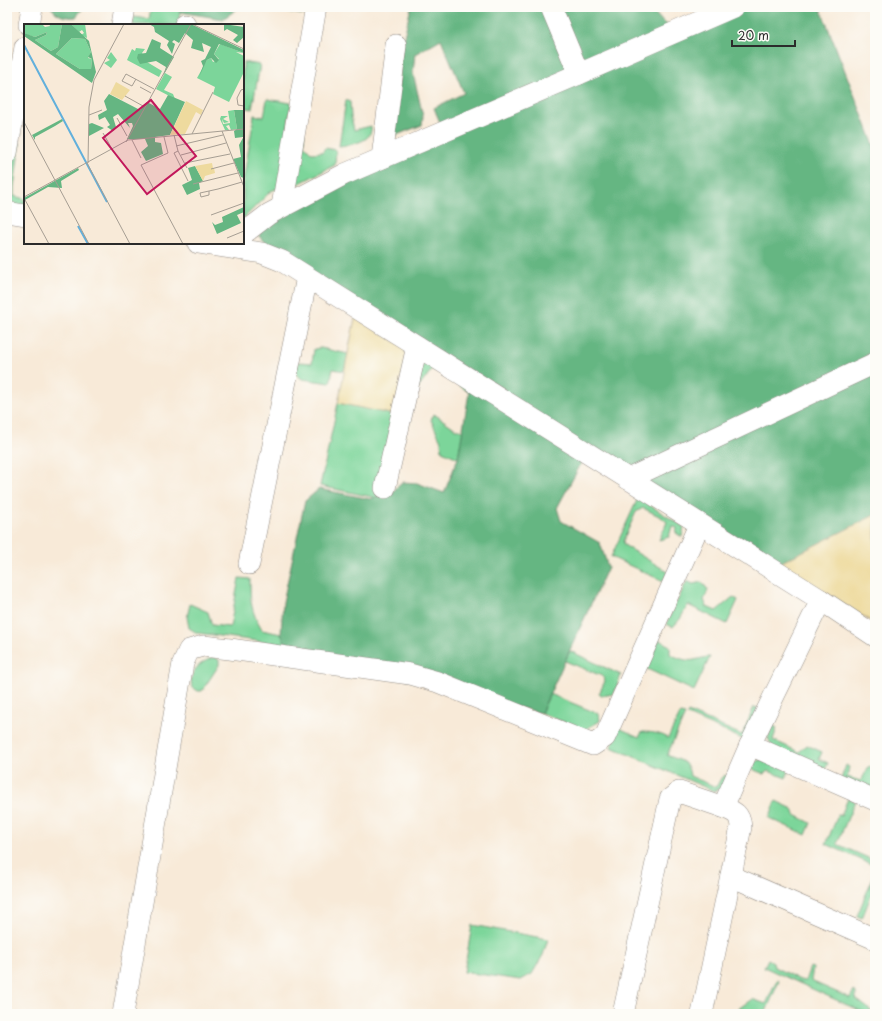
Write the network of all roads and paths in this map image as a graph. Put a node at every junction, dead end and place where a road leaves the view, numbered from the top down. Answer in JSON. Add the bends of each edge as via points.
{"nodes":[{"id":1,"x":32,"y":7,"type":"edge"},
{"id":2,"x":125,"y":7,"type":"edge"},
{"id":3,"x":316,"y":7,"type":"edge"},
{"id":4,"x":551,"y":7,"type":"edge"},
{"id":5,"x":733,"y":7,"type":"edge"},
{"id":6,"x":29,"y":24,"type":"edge"},
{"id":7,"x":122,"y":24,"type":"edge"},
{"id":8,"x":396,"y":46,"type":"dead end"},
{"id":9,"x":24,"y":53,"type":"edge"},
{"id":10,"x":579,"y":74,"type":"junction"},
{"id":11,"x":7,"y":153,"type":"edge"},
{"id":12,"x":382,"y":158,"type":"junction"},
{"id":13,"x":282,"y":206,"type":"junction"},
{"id":14,"x":7,"y":212,"type":"edge"},
{"id":15,"x":24,"y":215,"type":"edge"},
{"id":16,"x":244,"y":233,"type":"edge"},
{"id":17,"x":214,"y":244,"type":"edge"},
{"id":18,"x":229,"y":245,"type":"edge"},
{"id":19,"x":307,"y":277,"type":"junction"},
{"id":20,"x":417,"y":346,"type":"junction"},
{"id":21,"x":875,"y":363,"type":"edge"},
{"id":22,"x":628,"y":479,"type":"junction"},
{"id":23,"x":385,"y":488,"type":"dead end"},
{"id":24,"x":699,"y":524,"type":"junction"},
{"id":25,"x":249,"y":564,"type":"dead end"},
{"id":26,"x":821,"y":600,"type":"junction"},
{"id":27,"x":875,"y":636,"type":"edge"},
{"id":28,"x":750,"y":745,"type":"junction"},
{"id":29,"x":875,"y":800,"type":"edge"},
{"id":30,"x":723,"y":808,"type":"junction"},
{"id":31,"x":731,"y":876,"type":"junction"},
{"id":32,"x":875,"y":940,"type":"edge"},
{"id":33,"x":703,"y":1013,"type":"edge"},
{"id":34,"x":123,"y":1014,"type":"edge"},
{"id":35,"x":623,"y":1014,"type":"edge"}],
"edges":[{"from":1,"to":6,"type":"street"},
{"from":2,"to":7,"type":"street"},
{"from":3,"to":13,"type":"street"},
{"from":4,"to":10,"type":"street"},
{"from":5,"to":10,"type":"street"},
{"from":8,"to":12,"type":"street"},
{"from":9,"to":11,"type":"street"},
{"from":10,"to":12,"type":"street"},
{"from":12,"to":13,"type":"street"},
{"from":13,"to":16,"type":"street"},
{"from":14,"to":15,"type":"street"},
{"from":17,"to":18,"type":"street"},
{"from":18,"to":19,"type":"street","via":[[282,261]]},
{"from":19,"to":20,"type":"street"},
{"from":19,"to":25,"type":"street"},
{"from":20,"to":22,"type":"street"},
{"from":20,"to":23,"type":"street"},
{"from":21,"to":22,"type":"street"},
{"from":22,"to":24,"type":"street"},
{"from":24,"to":26,"type":"street"},
{"from":24,"to":34,"type":"street","via":[[605,737],[593,745],[438,682],[410,674],[203,646],[189,650],[183,663]]},
{"from":26,"to":27,"type":"street"},
{"from":26,"to":28,"type":"street"},
{"from":28,"to":29,"type":"street"},
{"from":28,"to":30,"type":"street"},
{"from":30,"to":31,"type":"street","via":[[740,818],[741,827]]},
{"from":30,"to":35,"type":"street","via":[[679,792],[670,799]]},
{"from":31,"to":32,"type":"street"},
{"from":31,"to":33,"type":"street"}]}
